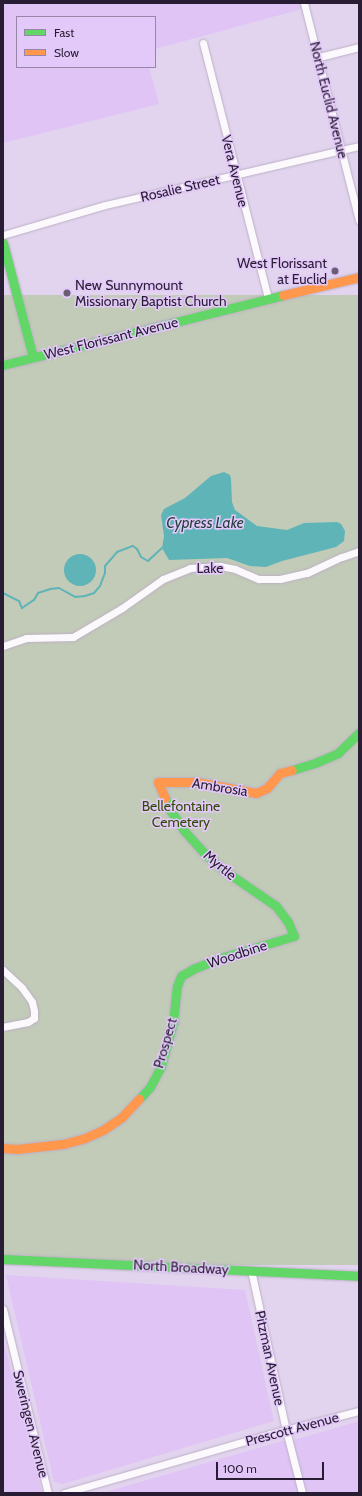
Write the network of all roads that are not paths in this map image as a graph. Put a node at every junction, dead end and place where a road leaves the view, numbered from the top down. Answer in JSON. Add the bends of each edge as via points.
{"nodes":[{"id":1,"x":304,"y":3,"type":"edge"},
{"id":2,"x":203,"y":43,"type":"dead end"},
{"id":3,"x":359,"y":47,"type":"edge"},
{"id":4,"x":319,"y":57,"type":"junction"},
{"id":5,"x":359,"y":146,"type":"edge"},
{"id":6,"x":342,"y":150,"type":"junction"},
{"id":7,"x":236,"y":175,"type":"junction"},
{"id":8,"x":359,"y":220,"type":"edge"},
{"id":9,"x":3,"y":235,"type":"edge"},
{"id":10,"x":3,"y":243,"type":"edge"},
{"id":11,"x":359,"y":277,"type":"edge"},
{"id":12,"x":268,"y":298,"type":"junction"},
{"id":13,"x":33,"y":358,"type":"junction"},
{"id":14,"x":3,"y":365,"type":"edge"},
{"id":15,"x":359,"y":552,"type":"edge"},
{"id":16,"x":3,"y":646,"type":"edge"},
{"id":17,"x":359,"y":734,"type":"edge"},
{"id":18,"x":158,"y":782,"type":"joint"},
{"id":19,"x":294,"y":936,"type":"joint"},
{"id":20,"x":3,"y":970,"type":"edge"},
{"id":21,"x":181,"y":976,"type":"joint"},
{"id":22,"x":3,"y":1027,"type":"edge"},
{"id":23,"x":3,"y":1148,"type":"edge"},
{"id":24,"x":3,"y":1259,"type":"edge"},
{"id":25,"x":251,"y":1270,"type":"junction"},
{"id":26,"x":359,"y":1276,"type":"edge"},
{"id":27,"x":3,"y":1309,"type":"edge"},
{"id":28,"x":359,"y":1411,"type":"edge"},
{"id":29,"x":286,"y":1430,"type":"junction"},
{"id":30,"x":48,"y":1493,"type":"edge"},
{"id":31,"x":64,"y":1493,"type":"edge"},
{"id":32,"x":302,"y":1493,"type":"edge"}],
"edges":[{"from":1,"to":4,"type":"street","name":"North Euclid Avenue"},
{"from":2,"to":7,"type":"street","name":"Vera Avenue"},
{"from":3,"to":4,"type":"street"},
{"from":4,"to":6,"type":"street","name":"North Euclid Avenue"},
{"from":5,"to":6,"type":"street","name":"Rosalie Street"},
{"from":6,"to":7,"type":"street","name":"Rosalie Street"},
{"from":6,"to":8,"type":"street","name":"North Euclid Avenue"},
{"from":7,"to":9,"type":"street","name":"Rosalie Street","via":[[105,205]]},
{"from":7,"to":12,"type":"street","name":"Vera Avenue"},
{"from":10,"to":13,"type":"street"},
{"from":11,"to":12,"type":"street","name":"West Florissant Avenue"},
{"from":12,"to":13,"type":"street","name":"West Florissant Avenue"},
{"from":13,"to":14,"type":"street","name":"West Florissant Avenue"},
{"from":15,"to":16,"type":"street","name":"Lake","via":[[307,573],[280,579],[259,579],[220,566],[190,568],[163,579],[122,608],[73,637],[26,638]]},
{"from":17,"to":18,"type":"street","name":"Ambrosia","via":[[338,753],[315,763],[280,772],[267,788],[256,793],[196,782]]},
{"from":18,"to":19,"type":"street","name":"Myrtle","via":[[170,810],[206,856],[276,906],[288,922]]},
{"from":19,"to":21,"type":"street","name":"Woodbine","via":[[224,957]]},
{"from":20,"to":22,"type":"street","via":[[22,988],[32,1002],[34,1011],[34,1018],[28,1022]]},
{"from":21,"to":23,"type":"street","name":"Prospect","via":[[177,986],[173,1023],[161,1066],[150,1087],[136,1104],[103,1130],[85,1138],[41,1147]]},
{"from":24,"to":25,"type":"street","name":"North Broadway"},
{"from":25,"to":26,"type":"street","name":"North Broadway"},
{"from":25,"to":29,"type":"street","name":"Pitzman Avenue"},
{"from":27,"to":30,"type":"street","name":"Sweringen Avenue"},
{"from":28,"to":29,"type":"street","name":"Prescott Avenue"},
{"from":29,"to":31,"type":"street","name":"Prescott Avenue"},
{"from":29,"to":32,"type":"street","name":"Pitzman Avenue"}]}
